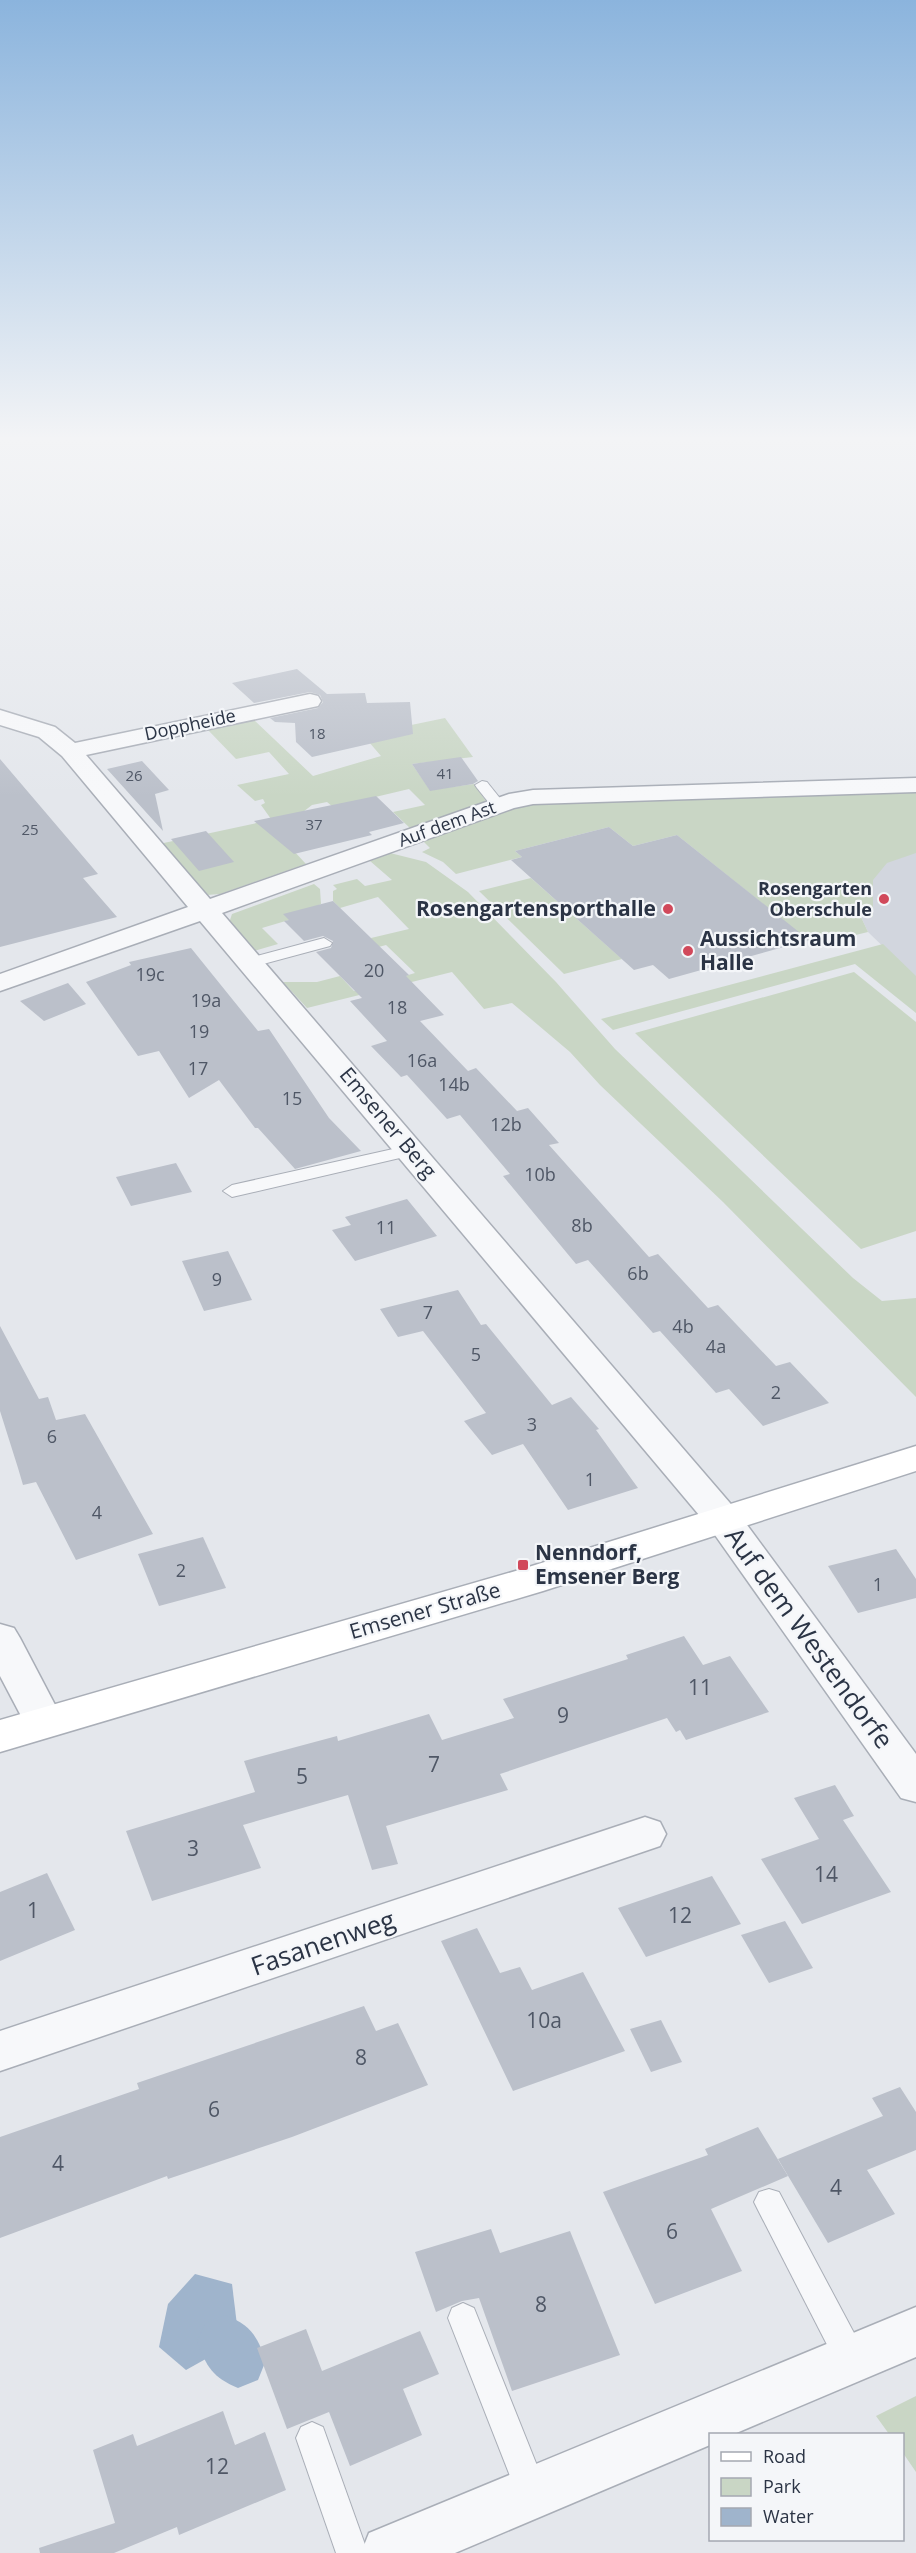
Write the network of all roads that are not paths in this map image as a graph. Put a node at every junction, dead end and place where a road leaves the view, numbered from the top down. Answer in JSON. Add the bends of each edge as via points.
{"nodes":[{"id":1,"x":310,"y":701,"type":"dead end"},
{"id":2,"x":0,"y":717,"type":"edge"},
{"id":3,"x":70,"y":751,"type":"junction"},
{"id":4,"x":482,"y":785,"type":"dead end"},
{"id":5,"x":916,"y":785,"type":"edge"},
{"id":6,"x":498,"y":806,"type":"junction"},
{"id":7,"x":207,"y":908,"type":"junction"},
{"id":8,"x":324,"y":944,"type":"dead end"},
{"id":9,"x":252,"y":962,"type":"junction"},
{"id":10,"x":0,"y":983,"type":"edge"},
{"id":11,"x":411,"y":1150,"type":"junction"},
{"id":12,"x":232,"y":1191,"type":"dead end"},
{"id":13,"x":916,"y":1458,"type":"edge"},
{"id":14,"x":723,"y":1519,"type":"junction"},
{"id":15,"x":0,"y":1638,"type":"edge"},
{"id":16,"x":44,"y":1722,"type":"junction"},
{"id":17,"x":0,"y":1736,"type":"edge"},
{"id":18,"x":916,"y":1786,"type":"edge"},
{"id":19,"x":645,"y":1834,"type":"dead end"},
{"id":20,"x":0,"y":2051,"type":"edge"},
{"id":21,"x":769,"y":2202,"type":"dead end"},
{"id":22,"x":464,"y":2318,"type":"dead end"},
{"id":23,"x":916,"y":2332,"type":"edge"},
{"id":24,"x":851,"y":2359,"type":"junction"},
{"id":25,"x":312,"y":2438,"type":"dead end"},
{"id":26,"x":532,"y":2493,"type":"junction"},
{"id":27,"x":352,"y":2553,"type":"edge"},
{"id":28,"x":389,"y":2553,"type":"edge"}],
"edges":[{"from":1,"to":3,"type":"street","name":"Doppheide"},
{"from":2,"to":3,"type":"street","name":"Emsener Berg","via":[[47,732]]},
{"from":3,"to":7,"type":"street","name":"Emsener Berg"},
{"from":4,"to":6,"type":"lane"},
{"from":5,"to":6,"type":"street","name":"Auf dem Ast","via":[[533,796]]},
{"from":6,"to":7,"type":"street","name":"Auf dem Ast"},
{"from":7,"to":9,"type":"street","name":"Emsener Berg"},
{"from":7,"to":10,"type":"street","name":"Auf dem Ast"},
{"from":8,"to":9,"type":"lane"},
{"from":9,"to":11,"type":"street","name":"Emsener Berg"},
{"from":11,"to":12,"type":"lane"},
{"from":11,"to":14,"type":"street","name":"Emsener Berg"},
{"from":13,"to":14,"type":"street","name":"Emsener Straße"},
{"from":14,"to":16,"type":"street","name":"Emsener Straße","via":[[529,1581]]},
{"from":14,"to":18,"type":"street","name":"Auf dem Westendorfe"},
{"from":15,"to":16,"type":"street"},
{"from":16,"to":17,"type":"street","name":"Emsener Straße"},
{"from":19,"to":20,"type":"street","name":"Fasanenweg"},
{"from":21,"to":24,"type":"lane"},
{"from":22,"to":26,"type":"lane"},
{"from":23,"to":24,"type":"street"},
{"from":24,"to":26,"type":"street"},
{"from":25,"to":27,"type":"lane"},
{"from":26,"to":28,"type":"street"}]}
